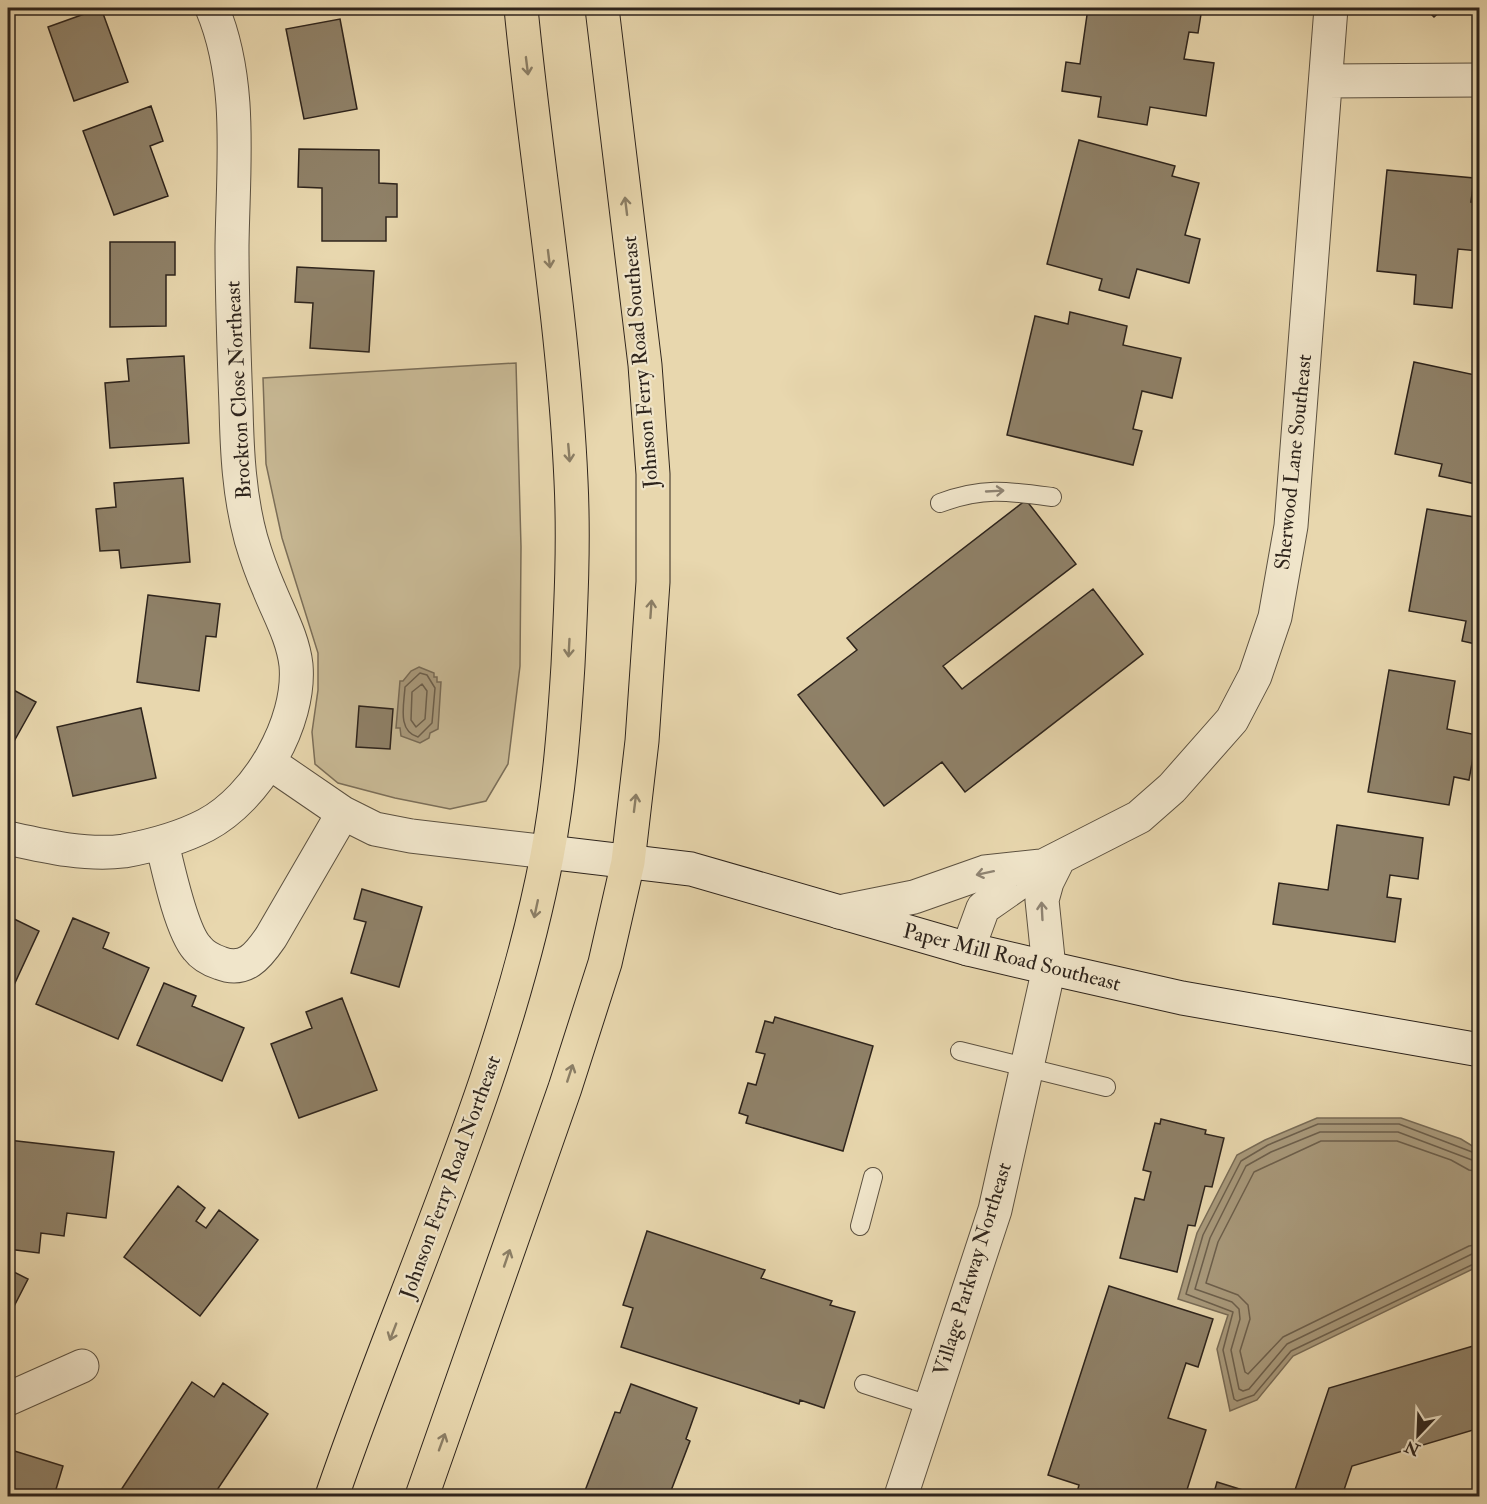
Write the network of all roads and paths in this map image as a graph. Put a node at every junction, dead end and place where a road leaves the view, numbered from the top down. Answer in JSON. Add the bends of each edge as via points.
{"nodes":[{"id":1,"x":212,"y":8,"type":"edge"},
{"id":2,"x":520,"y":8,"type":"edge"},
{"id":3,"x":602,"y":8,"type":"edge"},
{"id":4,"x":1331,"y":8,"type":"edge"},
{"id":5,"x":1479,"y":80,"type":"edge"},
{"id":6,"x":1326,"y":81,"type":"junction"},
{"id":7,"x":1052,"y":497,"type":"dead end"},
{"id":8,"x":940,"y":503,"type":"dead end"},
{"id":9,"x":270,"y":763,"type":"junction"},
{"id":10,"x":343,"y":813,"type":"junction"},
{"id":11,"x":8,"y":838,"type":"edge"},
{"id":12,"x":162,"y":843,"type":"junction"},
{"id":13,"x":548,"y":852,"type":"junction"},
{"id":14,"x":628,"y":862,"type":"junction"},
{"id":15,"x":1051,"y":862,"type":"junction"},
{"id":16,"x":839,"y":912,"type":"junction"},
{"id":17,"x":968,"y":949,"type":"junction"},
{"id":18,"x":1048,"y":968,"type":"junction"},
{"id":19,"x":1479,"y":1050,"type":"edge"},
{"id":20,"x":960,"y":1051,"type":"dead end"},
{"id":21,"x":1027,"y":1069,"type":"junction"},
{"id":22,"x":1106,"y":1087,"type":"dead end"},
{"id":23,"x":873,"y":1177,"type":"dead end"},
{"id":24,"x":860,"y":1227,"type":"dead end"},
{"id":25,"x":82,"y":1366,"type":"dead end"},
{"id":26,"x":864,"y":1384,"type":"dead end"},
{"id":27,"x":8,"y":1399,"type":"edge"},
{"id":28,"x":929,"y":1405,"type":"junction"},
{"id":29,"x":332,"y":1497,"type":"edge"},
{"id":30,"x":422,"y":1497,"type":"edge"},
{"id":31,"x":901,"y":1497,"type":"edge"}],
"edges":[{"from":1,"to":9,"type":"street","name":"Brockton Close Northeast","via":[[228,65],[234,112],[232,299],[238,474],[251,538],[288,633],[296,665],[294,699]]},
{"from":2,"to":13,"type":"main road","one_way":true,"via":[[563,376],[571,481],[572,583],[563,739]]},
{"from":14,"to":3,"type":"main road","name":"Johnson Ferry Road Southeast","one_way":true,"via":[[642,741],[653,582],[652,474],[645,365]]},
{"from":4,"to":6,"type":"street","name":"Sherwood Lane Southeast"},
{"from":5,"to":6,"type":"street"},
{"from":6,"to":15,"type":"street","name":"Sherwood Lane Southeast","via":[[1291,526],[1275,617],[1255,676],[1232,720],[1172,788],[1138,817]]},
{"from":8,"to":7,"type":"lane","one_way":true,"via":[[967,492]]},
{"from":9,"to":10,"type":"street"},
{"from":9,"to":12,"type":"street","name":"Brockton Close Northeast","via":[[241,798],[207,825]]},
{"from":10,"to":12,"type":"street","via":[[271,937],[245,966],[228,967],[209,959],[195,947]]},
{"from":10,"to":13,"type":"street","via":[[375,829],[411,836]]},
{"from":11,"to":12,"type":"street","name":"Brockton Close Northeast","via":[[82,850],[122,851]]},
{"from":13,"to":14,"type":"street","name":"Paper Mill Road Southeast"},
{"from":13,"to":29,"type":"main road","name":"Johnson Ferry Road Northeast","one_way":true,"via":[[527,948],[472,1124]]},
{"from":14,"to":16,"type":"street","name":"Paper Mill Road Southeast","via":[[691,869]]},
{"from":30,"to":14,"type":"main road","one_way":true,"via":[[565,1088],[605,963]]},
{"from":15,"to":16,"type":"street","name":"Sherwood Lane Southeast","one_way":true,"via":[[985,872],[914,897]]},
{"from":15,"to":17,"type":"street","name":"Sherwood Lane Southeast","via":[[983,908]]},
{"from":18,"to":15,"type":"street","one_way":true,"via":[[1042,900]]},
{"from":16,"to":17,"type":"street","name":"Paper Mill Road Southeast"},
{"from":17,"to":18,"type":"street","name":"Paper Mill Road Southeast"},
{"from":18,"to":19,"type":"street","name":"Paper Mill Road Southeast","via":[[1182,998]]},
{"from":18,"to":21,"type":"street","name":"Village Parkway Northeast"},
{"from":20,"to":21,"type":"lane"},
{"from":21,"to":22,"type":"lane"},
{"from":21,"to":28,"type":"street","name":"Village Parkway Northeast","via":[[995,1210]]},
{"from":23,"to":24,"type":"lane"},
{"from":25,"to":27,"type":"street"},
{"from":26,"to":28,"type":"lane"},
{"from":28,"to":31,"type":"street","name":"Village Parkway Northeast"}]}
